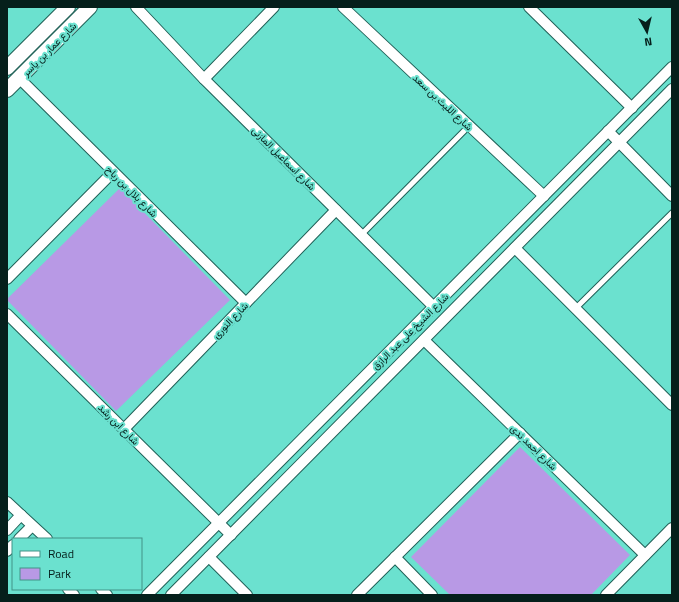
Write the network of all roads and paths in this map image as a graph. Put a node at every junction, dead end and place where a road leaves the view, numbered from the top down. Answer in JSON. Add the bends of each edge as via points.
{"nodes":[{"id":1,"x":68,"y":7,"type":"edge"},
{"id":2,"x":90,"y":7,"type":"edge"},
{"id":3,"x":136,"y":7,"type":"edge"},
{"id":4,"x":274,"y":7,"type":"edge"},
{"id":5,"x":343,"y":7,"type":"edge"},
{"id":6,"x":534,"y":9,"type":"edge"},
{"id":7,"x":672,"y":67,"type":"edge"},
{"id":8,"x":7,"y":68,"type":"edge"},
{"id":9,"x":19,"y":78,"type":"junction"},
{"id":10,"x":204,"y":79,"type":"junction"},
{"id":11,"x":672,"y":89,"type":"edge"},
{"id":12,"x":7,"y":90,"type":"edge"},
{"id":13,"x":632,"y":108,"type":"junction"},
{"id":14,"x":469,"y":126,"type":"junction"},
{"id":15,"x":608,"y":131,"type":"junction"},
{"id":16,"x":619,"y":143,"type":"junction"},
{"id":17,"x":113,"y":172,"type":"junction"},
{"id":18,"x":544,"y":196,"type":"junction"},
{"id":19,"x":672,"y":196,"type":"edge"},
{"id":20,"x":336,"y":210,"type":"junction"},
{"id":21,"x":672,"y":213,"type":"edge"},
{"id":22,"x":361,"y":235,"type":"junction"},
{"id":23,"x":515,"y":248,"type":"junction"},
{"id":24,"x":7,"y":279,"type":"edge"},
{"id":25,"x":246,"y":304,"type":"junction"},
{"id":26,"x":434,"y":307,"type":"junction"},
{"id":27,"x":576,"y":308,"type":"junction"},
{"id":28,"x":7,"y":314,"type":"edge"},
{"id":29,"x":424,"y":340,"type":"junction"},
{"id":30,"x":672,"y":405,"type":"edge"},
{"id":31,"x":124,"y":429,"type":"junction"},
{"id":32,"x":520,"y":433,"type":"junction"},
{"id":33,"x":7,"y":502,"type":"edge"},
{"id":34,"x":21,"y":516,"type":"junction"},
{"id":35,"x":219,"y":523,"type":"junction"},
{"id":36,"x":32,"y":526,"type":"junction"},
{"id":37,"x":672,"y":528,"type":"edge"},
{"id":38,"x":7,"y":530,"type":"edge"},
{"id":39,"x":231,"y":535,"type":"junction"},
{"id":40,"x":15,"y":538,"type":"edge"},
{"id":41,"x":20,"y":538,"type":"edge"},
{"id":42,"x":46,"y":538,"type":"edge"},
{"id":43,"x":645,"y":555,"type":"junction"},
{"id":44,"x":209,"y":557,"type":"junction"},
{"id":45,"x":395,"y":557,"type":"junction"},
{"id":46,"x":147,"y":595,"type":"edge"},
{"id":47,"x":171,"y":595,"type":"edge"},
{"id":48,"x":247,"y":595,"type":"edge"},
{"id":49,"x":356,"y":595,"type":"edge"},
{"id":50,"x":432,"y":595,"type":"edge"},
{"id":51,"x":606,"y":595,"type":"edge"}],
"edges":[{"from":1,"to":8,"type":"street","name":"شارع عمار بن ياسر"},
{"from":2,"to":9,"type":"street","name":"شارع عمار بن ياسر"},
{"from":3,"to":10,"type":"street","name":"شارع اسماعيل المازنى"},
{"from":4,"to":10,"type":"street"},
{"from":5,"to":14,"type":"street","name":"شارع الليث بن سعد"},
{"from":6,"to":13,"type":"street"},
{"from":7,"to":13,"type":"street","name":"شارع الشيخ على عبد الرازق"},
{"from":9,"to":12,"type":"street","name":"شارع عمار بن ياسر"},
{"from":9,"to":17,"type":"street","name":"شارع بلال بن رباح"},
{"from":10,"to":20,"type":"street","name":"شارع اسماعيل المازنى"},
{"from":11,"to":16,"type":"street","name":"شارع الشيخ على عبد الرازق"},
{"from":13,"to":15,"type":"street","name":"شارع الشيخ على عبد الرازق"},
{"from":14,"to":18,"type":"street","name":"شارع الليث بن سعد"},
{"from":14,"to":22,"type":"lane"},
{"from":15,"to":16,"type":"street"},
{"from":15,"to":18,"type":"street","name":"شارع الشيخ على عبد الرازق"},
{"from":16,"to":19,"type":"street"},
{"from":16,"to":23,"type":"street","name":"شارع الشيخ على عبد الرازق"},
{"from":17,"to":24,"type":"street"},
{"from":17,"to":25,"type":"street","name":"شارع بلال بن رباح"},
{"from":18,"to":26,"type":"street","name":"شارع الشيخ على عبد الرازق"},
{"from":20,"to":22,"type":"street","name":"شارع اسماعيل المازنى"},
{"from":20,"to":25,"type":"street","name":"شارع النورى"},
{"from":21,"to":27,"type":"lane"},
{"from":22,"to":26,"type":"street","name":"شارع اسماعيل المازنى"},
{"from":23,"to":27,"type":"street"},
{"from":23,"to":29,"type":"street","name":"شارع الشيخ على عبد الرازق"},
{"from":25,"to":31,"type":"street","name":"شارع النورى"},
{"from":26,"to":35,"type":"street","name":"شارع الشيخ على عبد الرازق"},
{"from":27,"to":30,"type":"street"},
{"from":28,"to":31,"type":"street","name":"شارع ابن رشد"},
{"from":29,"to":32,"type":"street","name":"شارع احمد ندى"},
{"from":29,"to":39,"type":"street","name":"شارع الشيخ على عبد الرازق"},
{"from":31,"to":35,"type":"street","name":"شارع ابن رشد"},
{"from":32,"to":43,"type":"street","name":"شارع احمد ندى"},
{"from":32,"to":45,"type":"street"},
{"from":33,"to":34,"type":"street"},
{"from":34,"to":36,"type":"street"},
{"from":34,"to":38,"type":"street"},
{"from":35,"to":39,"type":"street","name":"شارع ابن رشد"},
{"from":35,"to":46,"type":"street","name":"شارع الشيخ على عبد الرازق"},
{"from":36,"to":41,"type":"street"},
{"from":36,"to":42,"type":"street"},
{"from":37,"to":43,"type":"street"},
{"from":38,"to":40,"type":"street"},
{"from":39,"to":44,"type":"street","name":"شارع الشيخ على عبد الرازق"},
{"from":43,"to":51,"type":"street"},
{"from":44,"to":47,"type":"street","name":"شارع الشيخ على عبد الرازق"},
{"from":44,"to":48,"type":"street"},
{"from":45,"to":49,"type":"street"},
{"from":45,"to":50,"type":"street"}]}
